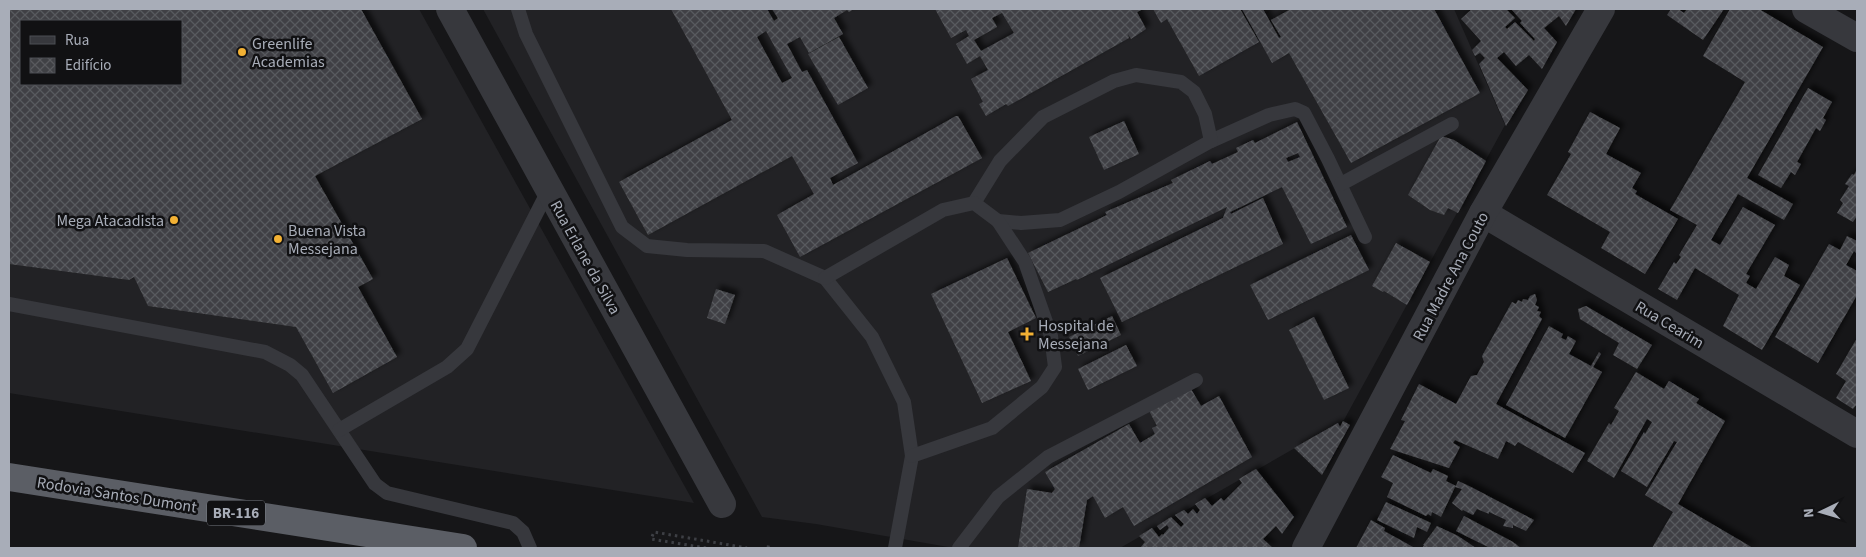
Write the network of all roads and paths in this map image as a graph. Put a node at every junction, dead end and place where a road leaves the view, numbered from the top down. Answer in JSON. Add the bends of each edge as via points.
{"nodes":[{"id":1,"x":450,"y":9,"type":"edge"},
{"id":2,"x":518,"y":9,"type":"edge"},
{"id":3,"x":1601,"y":9,"type":"edge"},
{"id":4,"x":1806,"y":9,"type":"edge"},
{"id":5,"x":1857,"y":38,"type":"edge"},
{"id":6,"x":1452,"y":124,"type":"dead end"},
{"id":7,"x":1211,"y":141,"type":"junction"},
{"id":8,"x":1341,"y":184,"type":"junction"},
{"id":9,"x":549,"y":189,"type":"junction"},
{"id":10,"x":974,"y":203,"type":"junction"},
{"id":11,"x":1483,"y":213,"type":"junction"},
{"id":12,"x":998,"y":221,"type":"junction"},
{"id":13,"x":1365,"y":237,"type":"dead end"},
{"id":14,"x":825,"y":278,"type":"junction"},
{"id":15,"x":9,"y":304,"type":"edge"},
{"id":16,"x":1196,"y":380,"type":"dead end"},
{"id":17,"x":340,"y":430,"type":"junction"},
{"id":18,"x":1857,"y":434,"type":"edge"},
{"id":19,"x":912,"y":456,"type":"junction"},
{"id":20,"x":9,"y":477,"type":"edge"},
{"id":21,"x":722,"y":504,"type":"dead end"},
{"id":22,"x":769,"y":542,"type":"dead end"},
{"id":23,"x":463,"y":548,"type":"edge"},
{"id":24,"x":530,"y":548,"type":"edge"},
{"id":25,"x":706,"y":548,"type":"edge"},
{"id":26,"x":747,"y":548,"type":"edge"},
{"id":27,"x":768,"y":548,"type":"edge"},
{"id":28,"x":895,"y":548,"type":"edge"},
{"id":29,"x":959,"y":548,"type":"edge"},
{"id":30,"x":1306,"y":548,"type":"edge"}],
"edges":[{"from":1,"to":9,"type":"street","name":"Rua Erlane da Silva"},
{"from":2,"to":14,"type":"lane","via":[[526,34],[622,227],[647,246],[687,250],[764,250]]},
{"from":3,"to":11,"type":"street","name":"Rua Madre Ana Couto"},
{"from":4,"to":5,"type":"street"},
{"from":6,"to":8,"type":"lane"},
{"from":7,"to":8,"type":"lane","via":[[1269,115],[1295,109],[1304,113]]},
{"from":7,"to":10,"type":"lane","via":[[1205,114],[1194,92],[1181,82],[1136,75],[1114,80],[1043,117],[1000,161]]},
{"from":7,"to":12,"type":"lane","via":[[1119,192],[1060,220]]},
{"from":8,"to":13,"type":"lane"},
{"from":9,"to":17,"type":"lane","via":[[467,349],[447,367]]},
{"from":9,"to":21,"type":"street","name":"Rua Erlane da Silva"},
{"from":10,"to":12,"type":"lane"},
{"from":10,"to":14,"type":"lane","via":[[943,210]]},
{"from":11,"to":18,"type":"street","name":"Rua Cearim"},
{"from":11,"to":30,"type":"street","name":"Rua Madre Ana Couto"},
{"from":12,"to":19,"type":"lane","via":[[1025,262],[1052,336],[1055,367],[1042,387],[992,428]]},
{"from":14,"to":19,"type":"lane","via":[[872,337],[904,402]]},
{"from":15,"to":17,"type":"lane","via":[[265,352],[302,375]]},
{"from":16,"to":29,"type":"lane","via":[[1048,457],[998,497]]},
{"from":17,"to":24,"type":"lane","via":[[375,484],[387,493],[513,523],[523,532]]},
{"from":19,"to":28,"type":"lane"},
{"from":20,"to":23,"type":"highway","name":"Rodovia Santos Dumont","number":"BR-116"},
{"from":22,"to":27,"type":"path"},
{"from":25,"to":26,"type":"path","via":[[651,539],[654,532]]}]}
